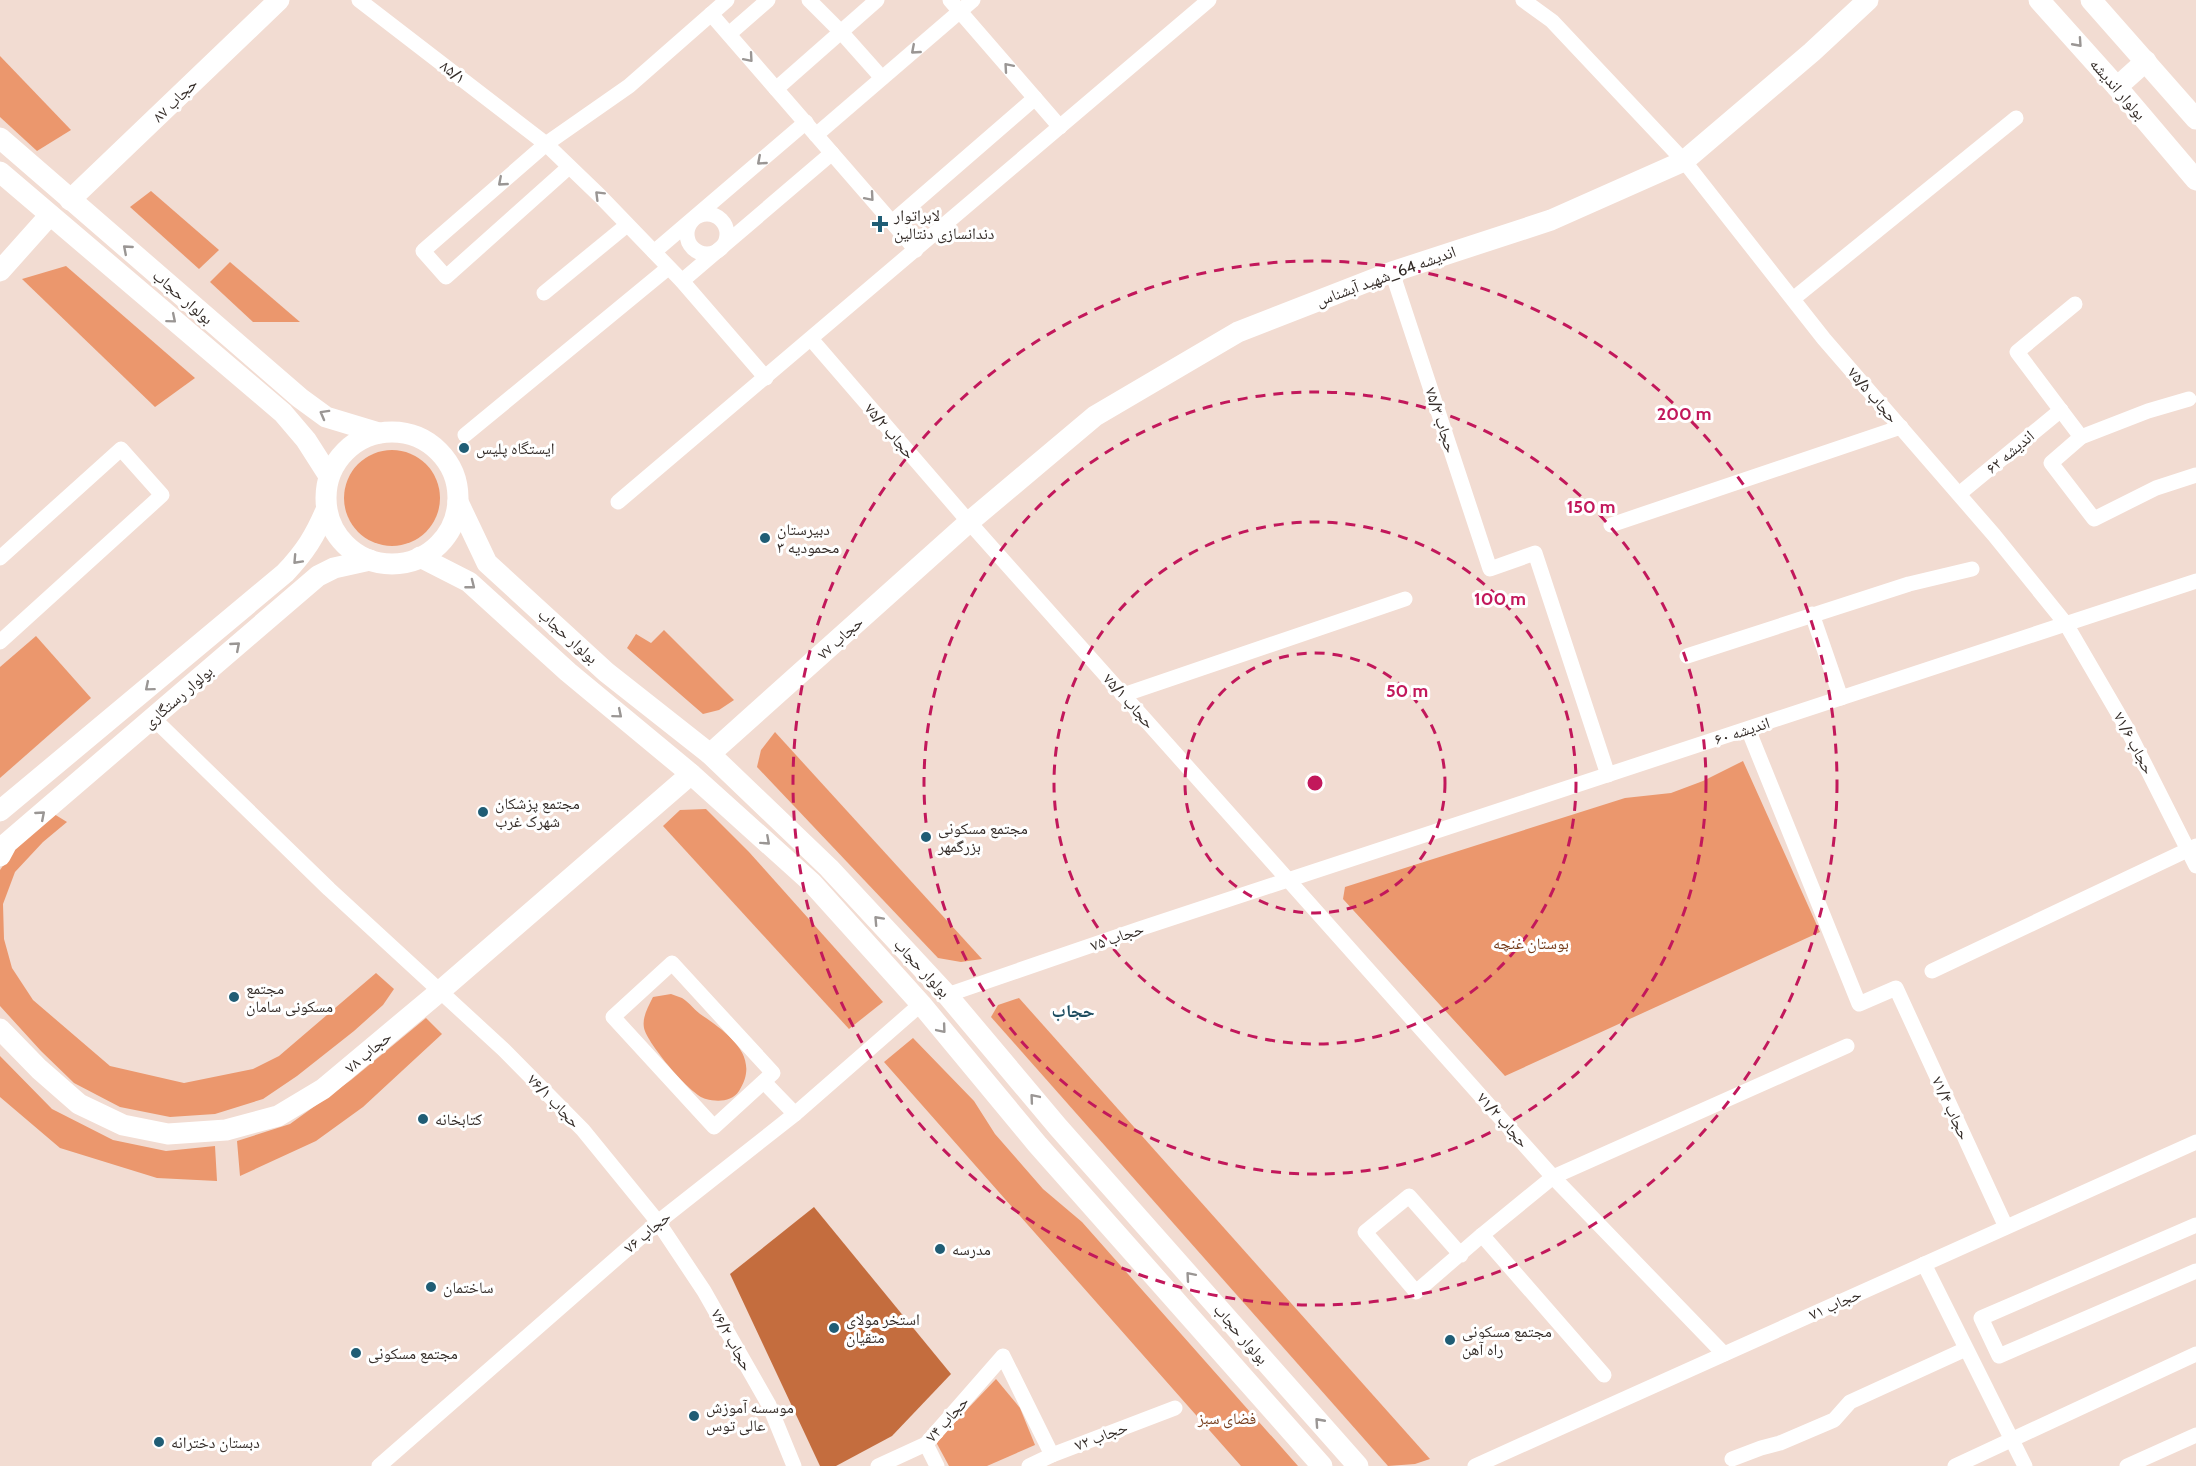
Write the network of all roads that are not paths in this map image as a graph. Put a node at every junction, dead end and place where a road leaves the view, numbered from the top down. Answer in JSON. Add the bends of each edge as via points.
{"nodes":[{"id":1,"x":279,"y":0,"type":"edge"},
{"id":2,"x":359,"y":0,"type":"edge"},
{"id":3,"x":727,"y":0,"type":"edge"},
{"id":4,"x":768,"y":0,"type":"edge"},
{"id":5,"x":809,"y":0,"type":"edge"},
{"id":6,"x":877,"y":0,"type":"edge"},
{"id":7,"x":972,"y":0,"type":"edge"},
{"id":8,"x":1209,"y":0,"type":"edge"},
{"id":9,"x":1523,"y":0,"type":"edge"},
{"id":10,"x":1868,"y":0,"type":"edge"},
{"id":11,"x":1884,"y":0,"type":"edge"},
{"id":12,"x":2039,"y":0,"type":"edge"},
{"id":13,"x":2091,"y":0,"type":"edge"},
{"id":14,"x":954,"y":6,"type":"edge"},
{"id":15,"x":711,"y":14,"type":"junction"},
{"id":16,"x":842,"y":33,"type":"junction"},
{"id":17,"x":729,"y":34,"type":"junction"},
{"id":18,"x":1812,"y":52,"type":"junction"},
{"id":19,"x":2146,"y":62,"type":"junction"},
{"id":20,"x":882,"y":78,"type":"junction"},
{"id":21,"x":2117,"y":87,"type":"junction"},
{"id":22,"x":776,"y":89,"type":"junction"},
{"id":23,"x":1035,"y":98,"type":"junction"},
{"id":24,"x":2016,"y":118,"type":"dead end"},
{"id":25,"x":2196,"y":119,"type":"edge"},
{"id":26,"x":806,"y":122,"type":"junction"},
{"id":27,"x":1060,"y":127,"type":"junction"},
{"id":28,"x":816,"y":135,"type":"junction"},
{"id":29,"x":0,"y":138,"type":"edge"},
{"id":30,"x":546,"y":144,"type":"junction"},
{"id":31,"x":831,"y":153,"type":"junction"},
{"id":32,"x":1684,"y":161,"type":"junction"},
{"id":33,"x":569,"y":167,"type":"junction"},
{"id":34,"x":0,"y":172,"type":"edge"},
{"id":35,"x":2196,"y":180,"type":"edge"},
{"id":36,"x":70,"y":200,"type":"junction"},
{"id":37,"x":50,"y":215,"type":"junction"},
{"id":38,"x":696,"y":217,"type":"junction"},
{"id":39,"x":892,"y":222,"type":"junction"},
{"id":40,"x":627,"y":225,"type":"junction"},
{"id":41,"x":722,"y":248,"type":"junction"},
{"id":42,"x":916,"y":249,"type":"junction"},
{"id":43,"x":654,"y":252,"type":"junction"},
{"id":44,"x":668,"y":268,"type":"junction"},
{"id":45,"x":0,"y":270,"type":"edge"},
{"id":46,"x":1392,"y":272,"type":"junction"},
{"id":47,"x":682,"y":281,"type":"junction"},
{"id":48,"x":544,"y":292,"type":"dead end"},
{"id":49,"x":1793,"y":298,"type":"junction"},
{"id":50,"x":2075,"y":304,"type":"dead end"},
{"id":51,"x":811,"y":339,"type":"junction"},
{"id":52,"x":766,"y":378,"type":"junction"},
{"id":53,"x":2189,"y":399,"type":"dead end"},
{"id":54,"x":2061,"y":410,"type":"junction"},
{"id":55,"x":1901,"y":427,"type":"junction"},
{"id":56,"x":379,"y":433,"type":"junction"},
{"id":57,"x":465,"y":435,"type":"dead end"},
{"id":58,"x":2081,"y":437,"type":"junction"},
{"id":59,"x":2196,"y":474,"type":"edge"},
{"id":60,"x":329,"y":476,"type":"junction"},
{"id":61,"x":1959,"y":494,"type":"junction"},
{"id":62,"x":458,"y":502,"type":"junction"},
{"id":63,"x":618,"y":502,"type":"dead end"},
{"id":64,"x":326,"y":510,"type":"junction"},
{"id":65,"x":969,"y":522,"type":"junction"},
{"id":66,"x":1611,"y":525,"type":"dead end"},
{"id":67,"x":1,"y":554,"type":"edge"},
{"id":68,"x":420,"y":557,"type":"junction"},
{"id":69,"x":370,"y":560,"type":"junction"},
{"id":70,"x":1972,"y":568,"type":"dead end"},
{"id":71,"x":2196,"y":581,"type":"edge"},
{"id":72,"x":1405,"y":599,"type":"dead end"},
{"id":73,"x":1812,"y":614,"type":"junction"},
{"id":74,"x":2066,"y":624,"type":"junction"},
{"id":75,"x":0,"y":642,"type":"edge"},
{"id":76,"x":1687,"y":656,"type":"dead end"},
{"id":77,"x":1123,"y":695,"type":"junction"},
{"id":78,"x":1841,"y":698,"type":"junction"},
{"id":79,"x":153,"y":718,"type":"junction"},
{"id":80,"x":1748,"y":729,"type":"junction"},
{"id":81,"x":710,"y":754,"type":"junction"},
{"id":82,"x":692,"y":774,"type":"junction"},
{"id":83,"x":1608,"y":775,"type":"junction"},
{"id":84,"x":0,"y":811,"type":"edge"},
{"id":85,"x":2192,"y":848,"type":"edge"},
{"id":86,"x":0,"y":856,"type":"edge"},
{"id":87,"x":2196,"y":866,"type":"edge"},
{"id":88,"x":1288,"y":880,"type":"junction"},
{"id":89,"x":1932,"y":971,"type":"dead end"},
{"id":90,"x":439,"y":992,"type":"junction"},
{"id":91,"x":947,"y":995,"type":"junction"},
{"id":92,"x":921,"y":1004,"type":"junction"},
{"id":93,"x":0,"y":1029,"type":"edge"},
{"id":94,"x":1847,"y":1046,"type":"dead end"},
{"id":95,"x":764,"y":1082,"type":"junction"},
{"id":96,"x":795,"y":1114,"type":"junction"},
{"id":97,"x":1058,"y":1127,"type":"junction"},
{"id":98,"x":2196,"y":1142,"type":"edge"},
{"id":99,"x":1037,"y":1144,"type":"junction"},
{"id":100,"x":1553,"y":1177,"type":"junction"},
{"id":101,"x":658,"y":1222,"type":"junction"},
{"id":102,"x":2196,"y":1225,"type":"edge"},
{"id":103,"x":2006,"y":1227,"type":"junction"},
{"id":104,"x":1482,"y":1235,"type":"junction"},
{"id":105,"x":1461,"y":1255,"type":"junction"},
{"id":106,"x":1924,"y":1264,"type":"junction"},
{"id":107,"x":2196,"y":1271,"type":"edge"},
{"id":108,"x":1966,"y":1349,"type":"junction"},
{"id":109,"x":1724,"y":1354,"type":"junction"},
{"id":110,"x":2196,"y":1354,"type":"edge"},
{"id":111,"x":1604,"y":1374,"type":"dead end"},
{"id":112,"x":1175,"y":1408,"type":"dead end"},
{"id":113,"x":2196,"y":1435,"type":"edge"},
{"id":114,"x":2012,"y":1440,"type":"junction"},
{"id":115,"x":926,"y":1444,"type":"junction"},
{"id":116,"x":1052,"y":1455,"type":"junction"},
{"id":117,"x":1732,"y":1459,"type":"dead end"},
{"id":118,"x":379,"y":1466,"type":"edge"},
{"id":119,"x":794,"y":1466,"type":"edge"},
{"id":120,"x":878,"y":1466,"type":"edge"},
{"id":121,"x":937,"y":1466,"type":"edge"},
{"id":122,"x":1029,"y":1466,"type":"edge"},
{"id":123,"x":1322,"y":1466,"type":"edge"},
{"id":124,"x":1358,"y":1466,"type":"edge"},
{"id":125,"x":1475,"y":1466,"type":"edge"},
{"id":126,"x":1955,"y":1466,"type":"edge"},
{"id":127,"x":2025,"y":1466,"type":"edge"},
{"id":128,"x":2127,"y":1466,"type":"edge"}],
"edges":[{"from":1,"to":36,"type":"main road","name":"حجاب ۸۷"},
{"from":2,"to":30,"type":"street","name":"۸۵/۱"},
{"from":3,"to":15,"type":"street"},
{"from":4,"to":17,"type":"street"},
{"from":5,"to":16,"type":"street"},
{"from":6,"to":16,"type":"street"},
{"from":7,"to":14,"type":"street"},
{"from":8,"to":27,"type":"street"},
{"from":9,"to":32,"type":"street","name":"حجاب ۷۵/۵","via":[[1552,21]]},
{"from":10,"to":18,"type":"main road"},
{"from":11,"to":18,"type":"main road"},
{"from":12,"to":21,"type":"main road","name":"بولوار اندیشه","one_way":true},
{"from":13,"to":19,"type":"main road"},
{"from":14,"to":20,"type":"street","one_way":true},
{"from":23,"to":14,"type":"street","one_way":true},
{"from":15,"to":17,"type":"street"},
{"from":15,"to":30,"type":"street","via":[[628,86]]},
{"from":16,"to":20,"type":"street"},
{"from":16,"to":22,"type":"street"},
{"from":17,"to":22,"type":"street","one_way":true},
{"from":18,"to":32,"type":"main road","name":"اندیشه 64_شهید آبشناس"},
{"from":19,"to":21,"type":"main road"},
{"from":19,"to":25,"type":"main road"},
{"from":20,"to":28,"type":"street"},
{"from":21,"to":35,"type":"main road","name":"بولوار اندیشه"},
{"from":22,"to":26,"type":"street"},
{"from":23,"to":27,"type":"street"},
{"from":23,"to":39,"type":"street"},
{"from":24,"to":49,"type":"street"},
{"from":26,"to":28,"type":"street"},
{"from":26,"to":38,"type":"street","one_way":true},
{"from":27,"to":42,"type":"street"},
{"from":28,"to":31,"type":"street"},
{"from":29,"to":36,"type":"main road","name":"بولوار حجاب"},
{"from":30,"to":33,"type":"street","name":"۸۵/۱"},
{"from":30,"to":33,"type":"street","one_way":true,"via":[[423,251],[446,277]]},
{"from":31,"to":39,"type":"street","one_way":true},
{"from":31,"to":41,"type":"street"},
{"from":32,"to":46,"type":"main road","name":"اندیشه 64_شهید آبشناس","via":[[1551,220]]},
{"from":32,"to":49,"type":"street","name":"حجاب ۷۵/۵"},
{"from":40,"to":33,"type":"street","name":"۸۵/۱","one_way":true},
{"from":34,"to":37,"type":"main road","name":"بولوار حجاب"},
{"from":56,"to":36,"type":"main road","name":"بولوار حجاب","one_way":true,"via":[[326,417],[300,398]]},
{"from":37,"to":45,"type":"main road"},
{"from":37,"to":60,"type":"main road","name":"بولوار حجاب","one_way":true,"via":[[283,413]]},
{"from":38,"to":41,"type":"street","via":[[708,214],[720,219],[727,229]]},
{"from":38,"to":41,"type":"street","via":[[686,234],[691,248],[703,255]]},
{"from":38,"to":43,"type":"street"},
{"from":39,"to":42,"type":"street"},
{"from":40,"to":43,"type":"street","name":"۸۵/۱"},
{"from":40,"to":48,"type":"street"},
{"from":41,"to":47,"type":"street"},
{"from":42,"to":51,"type":"street"},
{"from":43,"to":44,"type":"street","name":"۸۵/۱"},
{"from":44,"to":47,"type":"street","name":"۸۵/۱"},
{"from":44,"to":57,"type":"street"},
{"from":46,"to":65,"type":"main road","name":"اندیشه 64_شهید آبشناس","via":[[1238,332],[1095,416]]},
{"from":46,"to":83,"type":"street","name":"حجاب ۷۵/۳","via":[[1490,569],[1535,553]]},
{"from":47,"to":52,"type":"street","name":"۸۵/۱"},
{"from":49,"to":55,"type":"street","name":"حجاب ۷۵/۵"},
{"from":50,"to":54,"type":"street","via":[[2017,352]]},
{"from":51,"to":52,"type":"street"},
{"from":51,"to":65,"type":"street","name":"حجاب ۷۵/۲"},
{"from":52,"to":63,"type":"street"},
{"from":53,"to":58,"type":"street"},
{"from":54,"to":58,"type":"street"},
{"from":54,"to":61,"type":"street","name":"اندیشه ۶۲"},
{"from":55,"to":61,"type":"street","name":"حجاب ۷۵/۵"},
{"from":55,"to":66,"type":"street"},
{"from":56,"to":60,"type":"main road","via":[[348,448]]},
{"from":56,"to":62,"type":"main road","via":[[413,435],[442,454],[457,485]]},
{"from":58,"to":59,"type":"street","via":[[2051,463],[2094,519],[2156,488]]},
{"from":60,"to":64,"type":"main road"},
{"from":61,"to":74,"type":"street","name":"حجاب ۷۵/۵"},
{"from":62,"to":68,"type":"main road","via":[[446,535]]},
{"from":62,"to":81,"type":"main road","name":"بولوار حجاب","via":[[487,563],[606,672]]},
{"from":64,"to":69,"type":"main road","via":[[341,541]]},
{"from":64,"to":84,"type":"main road","name":"بولوار رستگاری","one_way":true,"via":[[303,555],[285,573]]},
{"from":65,"to":77,"type":"street","name":"حجاب ۷۵/۱"},
{"from":65,"to":81,"type":"main road","name":"حجاب ۷۷"},
{"from":67,"to":75,"type":"street","via":[[121,449],[162,495]]},
{"from":68,"to":69,"type":"main road","via":[[404,563]]},
{"from":68,"to":82,"type":"main road","name":"بولوار حجاب","one_way":true,"via":[[469,582],[568,672]]},
{"from":79,"to":69,"type":"main road","name":"بولوار رستگاری","one_way":true,"via":[[318,576]]},
{"from":70,"to":73,"type":"street"},
{"from":71,"to":74,"type":"street","name":"اندیشه ۶۰"},
{"from":72,"to":77,"type":"street"},
{"from":73,"to":76,"type":"street"},
{"from":73,"to":78,"type":"street"},
{"from":74,"to":78,"type":"street","name":"اندیشه ۶۰"},
{"from":74,"to":85,"type":"street","name":"حجاب ۷۱/۶"},
{"from":77,"to":88,"type":"street","name":"حجاب ۷۵/۱"},
{"from":78,"to":80,"type":"street","name":"اندیشه ۶۰"},
{"from":86,"to":79,"type":"main road","name":"بولوار رستگاری","one_way":true,"via":[[8,843]]},
{"from":79,"to":90,"type":"street","name":"حجاب ۷۶/۱"},
{"from":80,"to":83,"type":"street","name":"اندیشه ۶۰"},
{"from":80,"to":103,"type":"street","name":"حجاب ۷۱/۴","via":[[1859,1004],[1896,988]]},
{"from":91,"to":81,"type":"main road","name":"بولوار حجاب","one_way":true,"via":[[829,867]]},
{"from":82,"to":90,"type":"main road","name":"حجاب ۷۸"},
{"from":82,"to":92,"type":"main road","name":"بولوار حجاب","one_way":true,"via":[[812,883]]},
{"from":83,"to":88,"type":"street","name":"اندیشه ۶۰"},
{"from":85,"to":87,"type":"street","name":"حجاب ۷۱/۶"},
{"from":85,"to":89,"type":"street"},
{"from":88,"to":91,"type":"street","name":"حجاب ۷۵"},
{"from":88,"to":100,"type":"street","name":"حجاب ۷۱/۲"},
{"from":90,"to":93,"type":"main road","name":"حجاب ۷۸","via":[[323,1089],[278,1116],[226,1130],[168,1134],[123,1125],[79,1104]]},
{"from":90,"to":101,"type":"street","name":"حجاب ۷۶/۱","via":[[504,1050],[583,1130]]},
{"from":97,"to":91,"type":"main road","name":"بولوار حجاب","one_way":true},
{"from":92,"to":96,"type":"street","name":"حجاب ۷۶"},
{"from":92,"to":99,"type":"main road","name":"بولوار حجاب","one_way":true},
{"from":94,"to":100,"type":"street"},
{"from":95,"to":95,"type":"street","via":[[773,1073],[672,963],[613,1017],[714,1126]]},
{"from":95,"to":96,"type":"street"},
{"from":96,"to":101,"type":"street","name":"حجاب ۷۶"},
{"from":97,"to":99,"type":"main road"},
{"from":124,"to":97,"type":"main road","name":"بولوار حجاب","one_way":true},
{"from":98,"to":103,"type":"street","name":"حجاب ۷۱"},
{"from":99,"to":123,"type":"main road","name":"بولوار حجاب"},
{"from":100,"to":104,"type":"street"},
{"from":100,"to":109,"type":"street","name":"حجاب ۷۱/۲"},
{"from":101,"to":118,"type":"street","name":"حجاب ۷۶"},
{"from":101,"to":119,"type":"street","name":"حجاب ۷۶/۲","via":[[704,1291],[769,1405]]},
{"from":102,"to":107,"type":"street","via":[[1982,1318],[1999,1356]]},
{"from":103,"to":106,"type":"street","name":"حجاب ۷۱"},
{"from":104,"to":105,"type":"street"},
{"from":104,"to":111,"type":"street"},
{"from":105,"to":105,"type":"street","via":[[1416,1293],[1365,1232],[1409,1196]]},
{"from":106,"to":108,"type":"street"},
{"from":106,"to":109,"type":"street","name":"حجاب ۷۱"},
{"from":108,"to":114,"type":"street"},
{"from":108,"to":117,"type":"street","via":[[1850,1402],[1834,1420]]},
{"from":109,"to":125,"type":"street","name":"حجاب ۷۱"},
{"from":110,"to":114,"type":"street"},
{"from":112,"to":116,"type":"street","name":"حجاب ۷۲"},
{"from":113,"to":128,"type":"street"},
{"from":114,"to":126,"type":"street"},
{"from":114,"to":127,"type":"street"},
{"from":115,"to":116,"type":"street","name":"حجاب ۷۴","via":[[1003,1356]]},
{"from":115,"to":120,"type":"street","name":"حجاب ۷۴"},
{"from":115,"to":121,"type":"street"},
{"from":116,"to":122,"type":"street","name":"حجاب ۷۲"}]}
